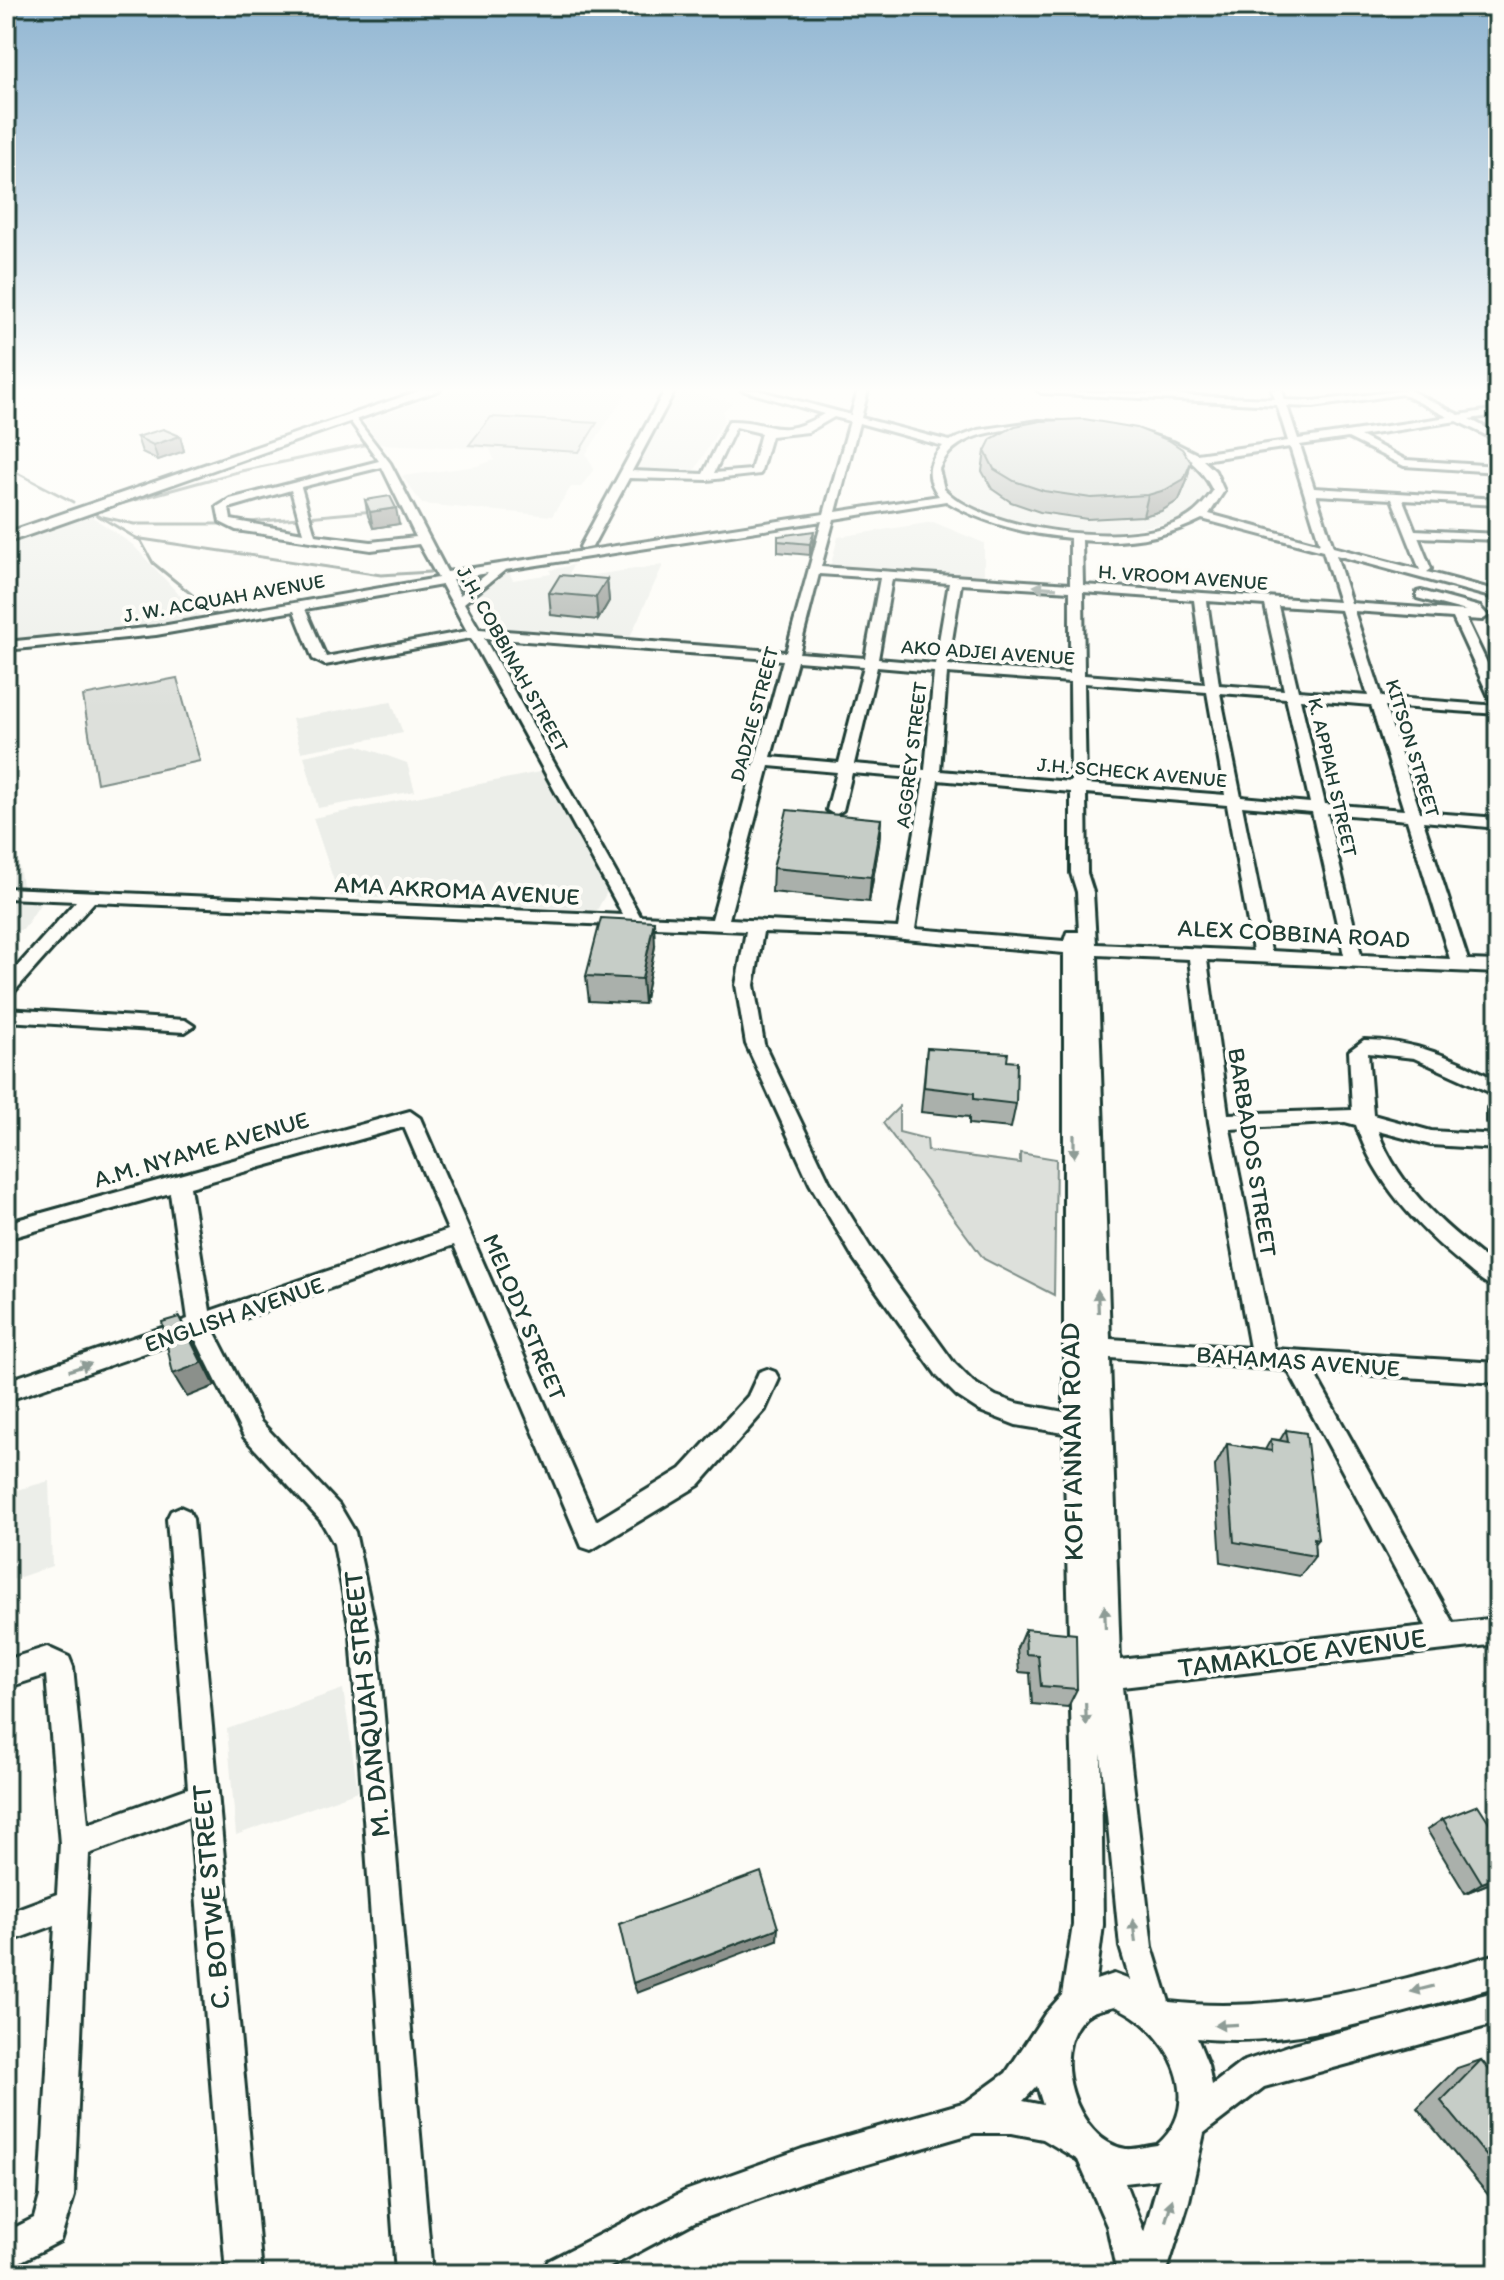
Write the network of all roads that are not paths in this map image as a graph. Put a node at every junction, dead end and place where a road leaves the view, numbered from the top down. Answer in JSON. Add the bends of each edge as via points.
{"nodes":[{"id":1,"x":106,"y":496,"type":"edge"},
{"id":2,"x":126,"y":496,"type":"edge"},
{"id":3,"x":254,"y":496,"type":"edge"},
{"id":4,"x":298,"y":496,"type":"edge"},
{"id":5,"x":401,"y":496,"type":"edge"},
{"id":6,"x":612,"y":496,"type":"edge"},
{"id":7,"x":835,"y":496,"type":"edge"},
{"id":8,"x":940,"y":496,"type":"edge"},
{"id":9,"x":940,"y":496,"type":"edge"},
{"id":10,"x":944,"y":496,"type":"edge"},
{"id":11,"x":1215,"y":496,"type":"edge"},
{"id":12,"x":1312,"y":496,"type":"edge"},
{"id":13,"x":1396,"y":496,"type":"edge"},
{"id":14,"x":1403,"y":496,"type":"edge"},
{"id":15,"x":1498,"y":502,"type":"edge"},
{"id":16,"x":832,"y":507,"type":"junction"},
{"id":17,"x":1205,"y":512,"type":"junction"},
{"id":18,"x":6,"y":531,"type":"edge"},
{"id":19,"x":1412,"y":533,"type":"junction"},
{"id":20,"x":1076,"y":537,"type":"junction"},
{"id":21,"x":1498,"y":537,"type":"edge"},
{"id":22,"x":6,"y":538,"type":"edge"},
{"id":23,"x":310,"y":538,"type":"junction"},
{"id":24,"x":423,"y":540,"type":"junction"},
{"id":25,"x":1328,"y":546,"type":"junction"},
{"id":26,"x":586,"y":547,"type":"junction"},
{"id":27,"x":506,"y":566,"type":"junction"},
{"id":28,"x":1425,"y":569,"type":"junction"},
{"id":29,"x":814,"y":570,"type":"junction"},
{"id":30,"x":444,"y":575,"type":"junction"},
{"id":31,"x":886,"y":576,"type":"junction"},
{"id":32,"x":955,"y":581,"type":"junction"},
{"id":33,"x":1076,"y":589,"type":"junction"},
{"id":34,"x":1498,"y":592,"type":"edge"},
{"id":35,"x":1421,"y":595,"type":"dead end"},
{"id":36,"x":1200,"y":598,"type":"junction"},
{"id":37,"x":458,"y":602,"type":"junction"},
{"id":38,"x":1271,"y":603,"type":"junction"},
{"id":39,"x":298,"y":606,"type":"junction"},
{"id":40,"x":1346,"y":607,"type":"junction"},
{"id":41,"x":1458,"y":615,"type":"junction"},
{"id":42,"x":475,"y":633,"type":"junction"},
{"id":43,"x":6,"y":646,"type":"edge"},
{"id":44,"x":790,"y":657,"type":"junction"},
{"id":45,"x":871,"y":663,"type":"junction"},
{"id":46,"x":941,"y":669,"type":"junction"},
{"id":47,"x":1077,"y":679,"type":"junction"},
{"id":48,"x":1213,"y":690,"type":"junction"},
{"id":49,"x":1295,"y":695,"type":"junction"},
{"id":50,"x":1379,"y":701,"type":"junction"},
{"id":51,"x":1498,"y":701,"type":"edge"},
{"id":52,"x":1498,"y":710,"type":"edge"},
{"id":53,"x":762,"y":761,"type":"junction"},
{"id":54,"x":845,"y":766,"type":"junction"},
{"id":55,"x":932,"y":774,"type":"junction"},
{"id":56,"x":1079,"y":788,"type":"junction"},
{"id":57,"x":1233,"y":801,"type":"junction"},
{"id":58,"x":1320,"y":808,"type":"junction"},
{"id":59,"x":835,"y":810,"type":"dead end"},
{"id":60,"x":1412,"y":816,"type":"junction"},
{"id":61,"x":1498,"y":823,"type":"edge"},
{"id":62,"x":6,"y":893,"type":"edge"},
{"id":63,"x":89,"y":897,"type":"junction"},
{"id":64,"x":635,"y":922,"type":"junction"},
{"id":65,"x":719,"y":924,"type":"junction"},
{"id":66,"x":755,"y":926,"type":"junction"},
{"id":67,"x":906,"y":933,"type":"junction"},
{"id":68,"x":1080,"y":945,"type":"junction"},
{"id":69,"x":1197,"y":952,"type":"junction"},
{"id":70,"x":1263,"y":956,"type":"junction"},
{"id":71,"x":1354,"y":961,"type":"junction"},
{"id":72,"x":1461,"y":965,"type":"junction"},
{"id":73,"x":1498,"y":967,"type":"edge"},
{"id":74,"x":6,"y":990,"type":"edge"},
{"id":75,"x":6,"y":1015,"type":"edge"},
{"id":76,"x":185,"y":1026,"type":"dead end"},
{"id":77,"x":1498,"y":1089,"type":"edge"},
{"id":78,"x":1498,"y":1108,"type":"edge"},
{"id":79,"x":410,"y":1118,"type":"joint"},
{"id":80,"x":1364,"y":1119,"type":"junction"},
{"id":81,"x":1219,"y":1122,"type":"junction"},
{"id":82,"x":1498,"y":1122,"type":"edge"},
{"id":83,"x":1498,"y":1142,"type":"edge"},
{"id":84,"x":179,"y":1182,"type":"junction"},
{"id":85,"x":6,"y":1231,"type":"edge"},
{"id":86,"x":462,"y":1234,"type":"junction"},
{"id":87,"x":1498,"y":1280,"type":"edge"},
{"id":88,"x":201,"y":1327,"type":"junction"},
{"id":89,"x":1099,"y":1348,"type":"junction"},
{"id":90,"x":1264,"y":1359,"type":"junction"},
{"id":91,"x":1295,"y":1361,"type":"junction"},
{"id":92,"x":1498,"y":1373,"type":"edge"},
{"id":93,"x":767,"y":1379,"type":"dead end"},
{"id":94,"x":6,"y":1391,"type":"edge"},
{"id":95,"x":1076,"y":1425,"type":"junction"},
{"id":96,"x":180,"y":1519,"type":"dead end"},
{"id":97,"x":1498,"y":1631,"type":"edge"},
{"id":98,"x":1446,"y":1636,"type":"junction"},
{"id":99,"x":6,"y":1674,"type":"edge"},
{"id":100,"x":1107,"y":1675,"type":"junction"},
{"id":101,"x":201,"y":1798,"type":"junction"},
{"id":102,"x":75,"y":1844,"type":"junction"},
{"id":103,"x":71,"y":1904,"type":"junction"},
{"id":104,"x":6,"y":1928,"type":"edge"},
{"id":105,"x":1498,"y":1970,"type":"edge"},
{"id":106,"x":1077,"y":1999,"type":"junction"},
{"id":107,"x":1498,"y":2007,"type":"edge"},
{"id":108,"x":1160,"y":2012,"type":"junction"},
{"id":109,"x":1053,"y":2035,"type":"junction"},
{"id":110,"x":974,"y":2116,"type":"junction"},
{"id":111,"x":1188,"y":2132,"type":"junction"},
{"id":112,"x":1087,"y":2146,"type":"junction"},
{"id":113,"x":6,"y":2251,"type":"edge"},
{"id":114,"x":244,"y":2274,"type":"edge"},
{"id":115,"x":414,"y":2274,"type":"edge"},
{"id":116,"x":561,"y":2274,"type":"edge"},
{"id":117,"x":1135,"y":2274,"type":"edge"},
{"id":118,"x":1148,"y":2274,"type":"edge"}],
"edges":[{"from":1,"to":18,"type":"main road"},
{"from":2,"to":22,"type":"main road"},
{"from":3,"to":23,"type":"street","via":[[223,507],[226,522]]},
{"from":4,"to":23,"type":"street"},
{"from":5,"to":24,"type":"street","name":"J.H. COBBINAH STREET"},
{"from":6,"to":26,"type":"street"},
{"from":7,"to":16,"type":"street","name":"DADZIE STREET"},
{"from":8,"to":16,"type":"street"},
{"from":9,"to":16,"type":"street"},
{"from":10,"to":20,"type":"street","via":[[983,517]]},
{"from":11,"to":17,"type":"street"},
{"from":12,"to":25,"type":"street","name":"KITSON STREET"},
{"from":13,"to":19,"type":"street"},
{"from":14,"to":15,"type":"street"},
{"from":16,"to":26,"type":"street"},
{"from":16,"to":27,"type":"street"},
{"from":16,"to":29,"type":"street","name":"DADZIE STREET"},
{"from":17,"to":20,"type":"street","via":[[1155,532]]},
{"from":17,"to":25,"type":"street"},
{"from":19,"to":21,"type":"street"},
{"from":19,"to":28,"type":"street"},
{"from":20,"to":33,"type":"street","name":"KOFI ANNAN ROAD"},
{"from":23,"to":24,"type":"street","via":[[371,546]]},
{"from":24,"to":30,"type":"street","name":"J.H. COBBINAH STREET"},
{"from":25,"to":28,"type":"street"},
{"from":25,"to":34,"type":"street"},
{"from":25,"to":40,"type":"street","name":"KITSON STREET"},
{"from":26,"to":30,"type":"street"},
{"from":27,"to":30,"type":"street"},
{"from":27,"to":37,"type":"street"},
{"from":28,"to":34,"type":"street"},
{"from":29,"to":31,"type":"street","name":"H. VROOM AVENUE"},
{"from":29,"to":44,"type":"street","name":"DADZIE STREET"},
{"from":30,"to":37,"type":"street","name":"J.H. COBBINAH STREET"},
{"from":30,"to":39,"type":"street","name":"J. W. ACQUAH AVENUE"},
{"from":31,"to":32,"type":"street","name":"H. VROOM AVENUE"},
{"from":31,"to":45,"type":"street"},
{"from":33,"to":32,"type":"street","name":"H. VROOM AVENUE","one_way":true},
{"from":32,"to":46,"type":"street","name":"AGGREY STREET"},
{"from":33,"to":36,"type":"street","name":"H. VROOM AVENUE"},
{"from":33,"to":47,"type":"street","name":"KOFI ANNAN ROAD"},
{"from":35,"to":41,"type":"street","via":[[1482,616]]},
{"from":36,"to":38,"type":"street","name":"H. VROOM AVENUE"},
{"from":36,"to":48,"type":"street"},
{"from":37,"to":42,"type":"street","name":"J.H. COBBINAH STREET"},
{"from":38,"to":40,"type":"street","name":"H. VROOM AVENUE"},
{"from":38,"to":49,"type":"street","name":"K. APPIAH STREET"},
{"from":39,"to":42,"type":"street","name":"AKO ADJEI AVENUE","via":[[325,661]]},
{"from":39,"to":43,"type":"street","name":"J. W. ACQUAH AVENUE","via":[[156,631]]},
{"from":40,"to":41,"type":"street","name":"H. VROOM AVENUE"},
{"from":40,"to":50,"type":"street","name":"KITSON STREET"},
{"from":41,"to":51,"type":"street"},
{"from":42,"to":44,"type":"street","name":"AKO ADJEI AVENUE"},
{"from":42,"to":64,"type":"street","name":"J.H. COBBINAH STREET"},
{"from":44,"to":45,"type":"street","name":"AKO ADJEI AVENUE"},
{"from":44,"to":53,"type":"street","name":"DADZIE STREET"},
{"from":45,"to":46,"type":"street","name":"AKO ADJEI AVENUE"},
{"from":45,"to":54,"type":"street"},
{"from":46,"to":47,"type":"street","name":"AKO ADJEI AVENUE"},
{"from":46,"to":55,"type":"street","name":"AGGREY STREET"},
{"from":47,"to":48,"type":"street","name":"AKO ADJEI AVENUE"},
{"from":47,"to":56,"type":"street","name":"KOFI ANNAN ROAD"},
{"from":48,"to":49,"type":"street","name":"AKO ADJEI AVENUE"},
{"from":48,"to":57,"type":"street"},
{"from":49,"to":50,"type":"street","name":"AKO ADJEI AVENUE"},
{"from":49,"to":58,"type":"street","name":"K. APPIAH STREET"},
{"from":50,"to":52,"type":"street","name":"AKO ADJEI AVENUE"},
{"from":50,"to":60,"type":"street","name":"KITSON STREET"},
{"from":53,"to":54,"type":"street","name":"J.H. SCHECK AVENUE"},
{"from":53,"to":65,"type":"street","name":"DADZIE STREET"},
{"from":54,"to":55,"type":"street","name":"J.H. SCHECK AVENUE"},
{"from":54,"to":59,"type":"street"},
{"from":55,"to":56,"type":"street","name":"J.H. SCHECK AVENUE"},
{"from":55,"to":67,"type":"street","name":"AGGREY STREET"},
{"from":56,"to":57,"type":"street","name":"J.H. SCHECK AVENUE"},
{"from":56,"to":68,"type":"street","name":"KOFI ANNAN ROAD","via":[[1079,873],[1085,892]]},
{"from":57,"to":58,"type":"street","name":"J.H. SCHECK AVENUE"},
{"from":57,"to":70,"type":"street"},
{"from":58,"to":60,"type":"street","name":"J.H. SCHECK AVENUE"},
{"from":58,"to":71,"type":"street","name":"K. APPIAH STREET"},
{"from":60,"to":61,"type":"street","name":"J.H. SCHECK AVENUE"},
{"from":60,"to":72,"type":"street","name":"KITSON STREET"},
{"from":62,"to":63,"type":"street","name":"AMA AKROMA AVENUE"},
{"from":63,"to":64,"type":"street","name":"AMA AKROMA AVENUE"},
{"from":63,"to":74,"type":"street"},
{"from":64,"to":65,"type":"street","name":"AMA AKROMA AVENUE"},
{"from":65,"to":66,"type":"street","name":"AMA AKROMA AVENUE"},
{"from":66,"to":67,"type":"street","name":"AMA AKROMA AVENUE"},
{"from":66,"to":95,"type":"street","via":[[745,985],[755,1044],[820,1184],[862,1253],[965,1389],[1016,1414]]},
{"from":67,"to":68,"type":"street","name":"AMA AKROMA AVENUE"},
{"from":68,"to":69,"type":"street","name":"ALEX COBBINA ROAD"},
{"from":89,"to":68,"type":"street","name":"KOFI ANNAN ROAD","one_way":true},
{"from":68,"to":95,"type":"street","name":"KOFI ANNAN ROAD","one_way":true},
{"from":69,"to":70,"type":"street","name":"ALEX COBBINA ROAD"},
{"from":69,"to":81,"type":"street","name":"BARBADOS STREET"},
{"from":70,"to":71,"type":"street","name":"ALEX COBBINA ROAD"},
{"from":71,"to":72,"type":"street","name":"ALEX COBBINA ROAD"},
{"from":72,"to":73,"type":"street","name":"ALEX COBBINA ROAD"},
{"from":75,"to":76,"type":"street"},
{"from":77,"to":80,"type":"street","via":[[1421,1052],[1364,1046],[1358,1051]]},
{"from":78,"to":82,"type":"street"},
{"from":79,"to":84,"type":"street","name":"A.M. NYAME AVENUE"},
{"from":79,"to":86,"type":"street","name":"MELODY STREET"},
{"from":80,"to":81,"type":"street","via":[[1308,1116]]},
{"from":80,"to":83,"type":"street","via":[[1458,1142]]},
{"from":80,"to":87,"type":"street","via":[[1381,1157],[1414,1206]]},
{"from":81,"to":90,"type":"street","name":"BARBADOS STREET"},
{"from":84,"to":85,"type":"street","name":"A.M. NYAME AVENUE"},
{"from":84,"to":88,"type":"street","name":"M. DANQUAH STREET"},
{"from":86,"to":88,"type":"street","name":"ENGLISH AVENUE"},
{"from":86,"to":93,"type":"street","name":"MELODY STREET","via":[[591,1538],[690,1477],[757,1403]]},
{"from":94,"to":88,"type":"street","name":"ENGLISH AVENUE","one_way":true},
{"from":88,"to":115,"type":"street","name":"M. DANQUAH STREET","via":[[252,1429],[330,1513],[346,1541],[353,1570],[364,1635]]},
{"from":89,"to":90,"type":"street","name":"BAHAMAS AVENUE"},
{"from":100,"to":89,"type":"street","name":"KOFI ANNAN ROAD","one_way":true},
{"from":90,"to":91,"type":"street","name":"BAHAMAS AVENUE"},
{"from":91,"to":92,"type":"street","name":"BAHAMAS AVENUE"},
{"from":91,"to":98,"type":"street"},
{"from":95,"to":106,"type":"street","name":"KOFI ANNAN ROAD","one_way":true,"via":[[1088,1789],[1088,1925]]},
{"from":96,"to":101,"type":"street","name":"C. BOTWE STREET"},
{"from":97,"to":98,"type":"street","name":"TAMAKLOE AVENUE"},
{"from":98,"to":100,"type":"street","name":"TAMAKLOE AVENUE"},
{"from":99,"to":102,"type":"street","via":[[47,1661],[59,1667]]},
{"from":108,"to":100,"type":"street","name":"KOFI ANNAN ROAD","one_way":true,"via":[[1136,1947]]},
{"from":101,"to":102,"type":"street"},
{"from":101,"to":114,"type":"street","name":"C. BOTWE STREET"},
{"from":102,"to":103,"type":"street"},
{"from":103,"to":104,"type":"street"},
{"from":103,"to":113,"type":"street","via":[[53,2217],[37,2237]]},
{"from":105,"to":108,"type":"street","one_way":true,"via":[[1288,2022],[1209,2025]]},
{"from":106,"to":108,"type":"street","via":[[1114,1990],[1134,1995]]},
{"from":106,"to":109,"type":"street","via":[[1062,2014]]},
{"from":107,"to":111,"type":"street","via":[[1254,2074]]},
{"from":108,"to":111,"type":"street","via":[[1182,2040],[1192,2066],[1197,2094]]},
{"from":109,"to":110,"type":"street","via":[[1018,2085]]},
{"from":109,"to":112,"type":"street","via":[[1051,2084],[1060,2110]]},
{"from":110,"to":112,"type":"street","via":[[1048,2123]]},
{"from":110,"to":116,"type":"street","via":[[802,2166],[685,2208]]},
{"from":111,"to":112,"type":"street","via":[[1165,2161],[1142,2168],[1116,2165]]},
{"from":118,"to":111,"type":"street","one_way":true},
{"from":112,"to":117,"type":"street","via":[[1118,2201]]}]}
